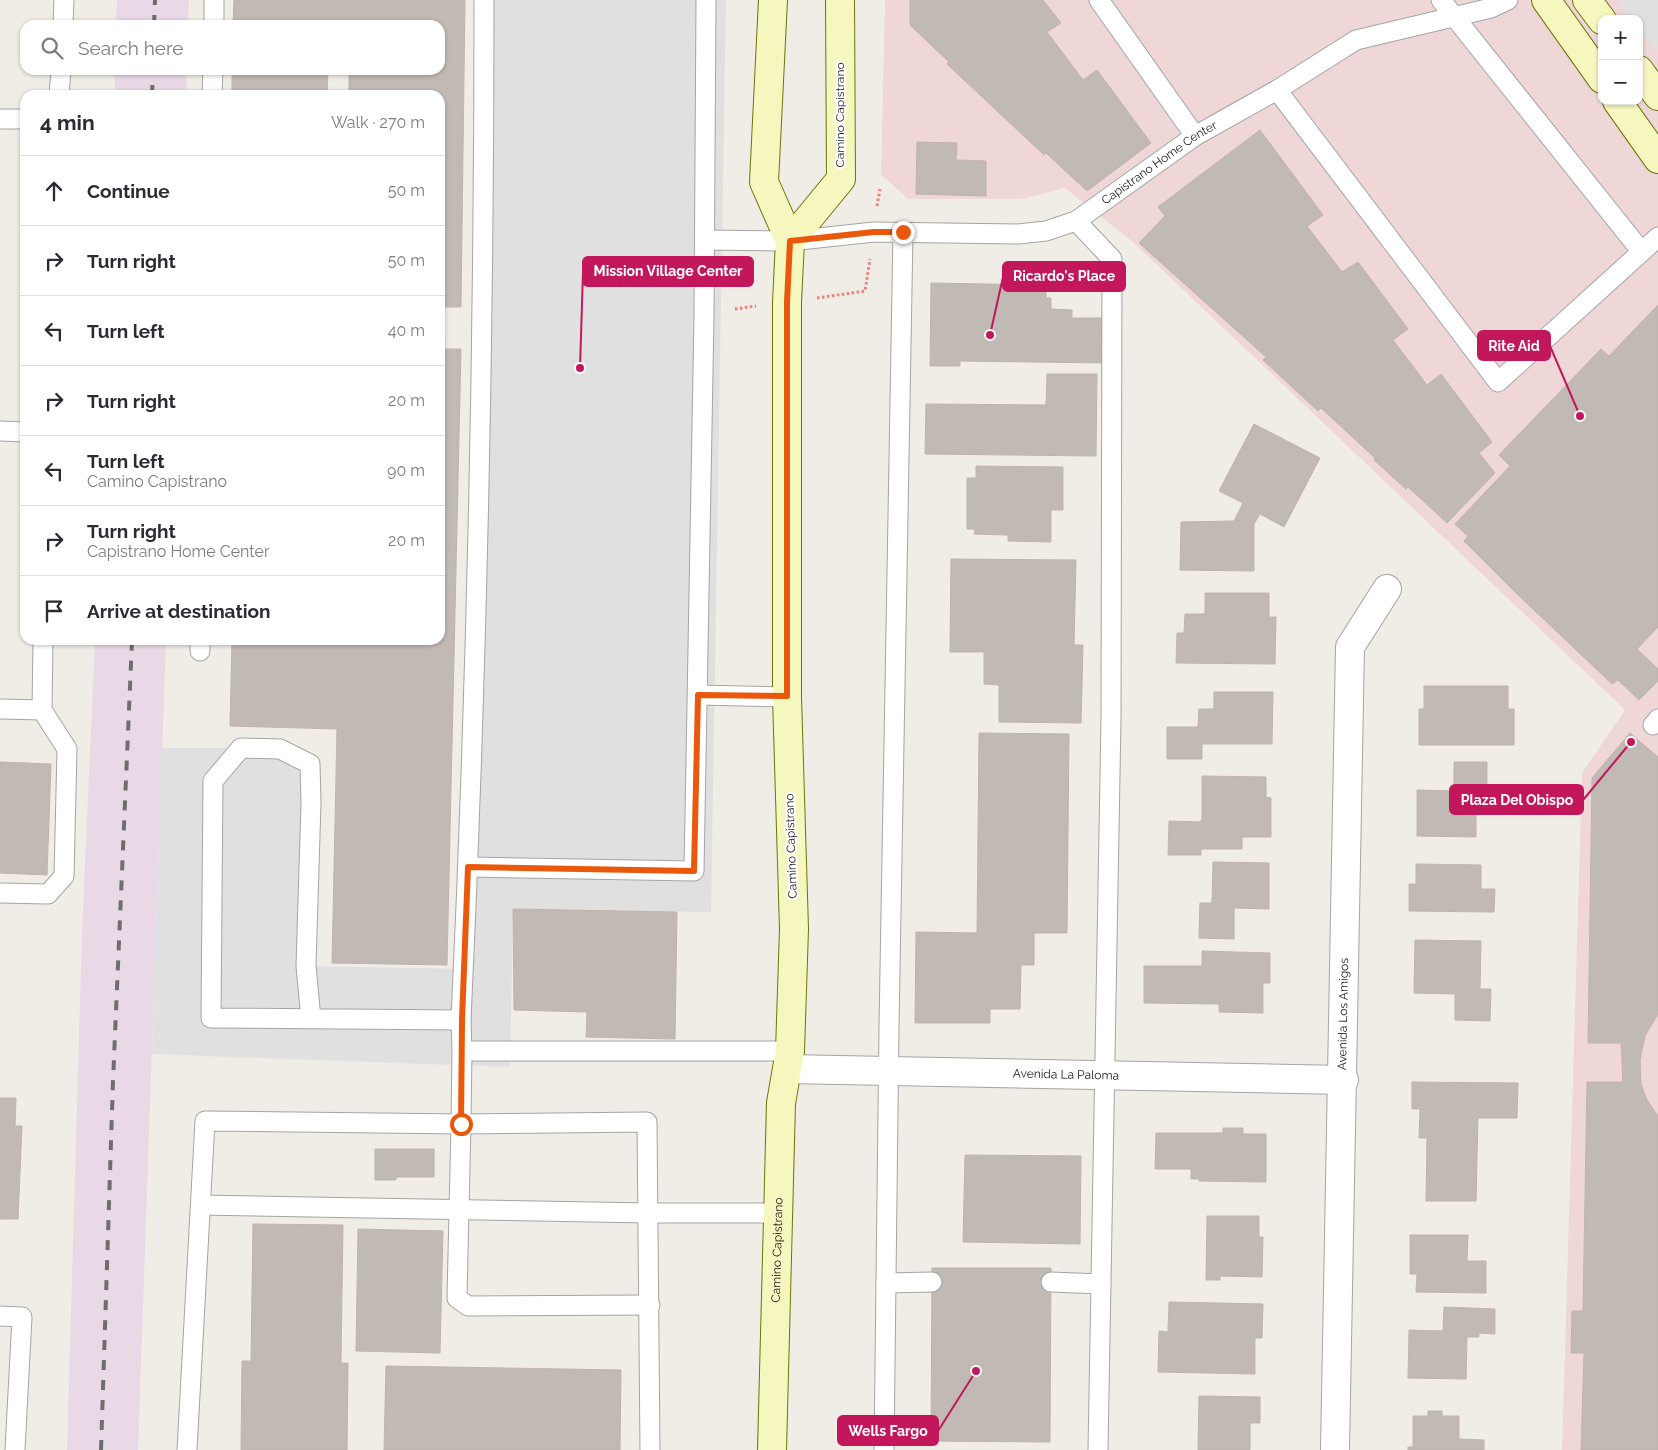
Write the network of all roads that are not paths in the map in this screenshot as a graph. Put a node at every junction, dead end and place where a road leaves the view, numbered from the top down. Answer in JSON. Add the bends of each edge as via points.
{"nodes":[{"id":1,"x":64,"y":0,"type":"edge"},
{"id":2,"x":214,"y":0,"type":"edge"},
{"id":3,"x":484,"y":0,"type":"edge"},
{"id":4,"x":706,"y":0,"type":"edge"},
{"id":5,"x":773,"y":0,"type":"edge"},
{"id":6,"x":840,"y":0,"type":"edge"},
{"id":7,"x":1099,"y":0,"type":"edge"},
{"id":8,"x":1441,"y":0,"type":"edge"},
{"id":9,"x":1508,"y":0,"type":"edge"},
{"id":10,"x":1546,"y":0,"type":"edge"},
{"id":11,"x":1587,"y":0,"type":"edge"},
{"id":12,"x":1598,"y":15,"type":"edge"},
{"id":13,"x":1454,"y":17,"type":"junction"},
{"id":14,"x":63,"y":20,"type":"edge"},
{"id":15,"x":214,"y":20,"type":"edge"},
{"id":16,"x":1598,"y":73,"type":"edge"},
{"id":17,"x":61,"y":75,"type":"edge"},
{"id":18,"x":213,"y":75,"type":"edge"},
{"id":19,"x":1643,"y":75,"type":"edge"},
{"id":20,"x":59,"y":90,"type":"edge"},
{"id":21,"x":212,"y":90,"type":"edge"},
{"id":22,"x":1276,"y":90,"type":"junction"},
{"id":23,"x":1658,"y":96,"type":"edge"},
{"id":24,"x":1621,"y":105,"type":"edge"},
{"id":25,"x":0,"y":119,"type":"edge"},
{"id":26,"x":20,"y":119,"type":"edge"},
{"id":27,"x":1195,"y":136,"type":"junction"},
{"id":28,"x":1658,"y":159,"type":"edge"},
{"id":29,"x":1076,"y":221,"type":"junction"},
{"id":30,"x":903,"y":232,"type":"junction"},
{"id":31,"x":1658,"y":237,"type":"edge"},
{"id":32,"x":705,"y":240,"type":"junction"},
{"id":33,"x":790,"y":241,"type":"junction"},
{"id":34,"x":1640,"y":250,"type":"junction"},
{"id":35,"x":0,"y":431,"type":"edge"},
{"id":36,"x":20,"y":432,"type":"edge"},
{"id":37,"x":1386,"y":589,"type":"dead end"},
{"id":38,"x":43,"y":645,"type":"edge"},
{"id":39,"x":698,"y":695,"type":"junction"},
{"id":40,"x":787,"y":696,"type":"junction"},
{"id":41,"x":0,"y":709,"type":"edge"},
{"id":42,"x":42,"y":710,"type":"junction"},
{"id":43,"x":468,"y":867,"type":"junction"},
{"id":44,"x":0,"y":893,"type":"edge"},
{"id":45,"x":312,"y":1019,"type":"junction"},
{"id":46,"x":462,"y":1020,"type":"junction"},
{"id":47,"x":462,"y":1051,"type":"junction"},
{"id":48,"x":788,"y":1060,"type":"junction"},
{"id":49,"x":889,"y":1070,"type":"junction"},
{"id":50,"x":1105,"y":1076,"type":"junction"},
{"id":51,"x":1344,"y":1080,"type":"junction"},
{"id":52,"x":461,"y":1124,"type":"junction"},
{"id":53,"x":200,"y":1205,"type":"junction"},
{"id":54,"x":459,"y":1209,"type":"junction"},
{"id":55,"x":649,"y":1213,"type":"junction"},
{"id":56,"x":778,"y":1213,"type":"junction"},
{"id":57,"x":932,"y":1282,"type":"dead end"},
{"id":58,"x":1051,"y":1282,"type":"dead end"},
{"id":59,"x":886,"y":1283,"type":"junction"},
{"id":60,"x":1101,"y":1284,"type":"junction"},
{"id":61,"x":650,"y":1305,"type":"junction"},
{"id":62,"x":0,"y":1316,"type":"edge"},
{"id":63,"x":15,"y":1450,"type":"edge"},
{"id":64,"x":187,"y":1450,"type":"edge"},
{"id":65,"x":650,"y":1450,"type":"edge"},
{"id":66,"x":772,"y":1450,"type":"edge"},
{"id":67,"x":884,"y":1450,"type":"edge"},
{"id":68,"x":1098,"y":1450,"type":"edge"},
{"id":69,"x":1335,"y":1450,"type":"edge"}],
"edges":[{"from":1,"to":14,"type":"lane"},
{"from":2,"to":15,"type":"lane"},
{"from":3,"to":43,"type":"lane","via":[[483,227]]},
{"from":4,"to":32,"type":"lane"},
{"from":5,"to":33,"type":"main road","name":"Camino Capistrano","via":[[764,182]]},
{"from":6,"to":33,"type":"main road","name":"Camino Capistrano","via":[[841,179]]},
{"from":7,"to":27,"type":"lane"},
{"from":8,"to":13,"type":"lane"},
{"from":9,"to":13,"type":"lane","name":"Capistrano Home Center","via":[[1491,8]]},
{"from":10,"to":16,"type":"main road"},
{"from":11,"to":12,"type":"main road"},
{"from":13,"to":22,"type":"lane","name":"Capistrano Home Center","via":[[1356,40]]},
{"from":13,"to":34,"type":"lane"},
{"from":17,"to":20,"type":"lane"},
{"from":18,"to":21,"type":"lane"},
{"from":19,"to":23,"type":"main road"},
{"from":22,"to":27,"type":"lane","name":"Capistrano Home Center"},
{"from":22,"to":34,"type":"lane","via":[[1498,382]]},
{"from":24,"to":28,"type":"main road"},
{"from":25,"to":26,"type":"lane"},
{"from":27,"to":29,"type":"lane","name":"Capistrano Home Center"},
{"from":29,"to":30,"type":"lane","name":"Capistrano Home Center","via":[[1046,231],[1018,234]]},
{"from":29,"to":50,"type":"lane","via":[[1112,259],[1111,718]]},
{"from":30,"to":33,"type":"lane","name":"Capistrano Home Center"},
{"from":30,"to":49,"type":"lane"},
{"from":31,"to":34,"type":"lane"},
{"from":32,"to":33,"type":"lane","name":"Capistrano Home Center"},
{"from":32,"to":39,"type":"lane"},
{"from":33,"to":40,"type":"main road","name":"Camino Capistrano","via":[[787,302]]},
{"from":35,"to":36,"type":"lane"},
{"from":37,"to":51,"type":"street","name":"Avenida Los Amigos","via":[[1350,647]]},
{"from":38,"to":42,"type":"lane"},
{"from":39,"to":40,"type":"lane"},
{"from":39,"to":43,"type":"lane","via":[[694,871]]},
{"from":40,"to":48,"type":"main road","name":"Camino Capistrano","via":[[794,930]]},
{"from":41,"to":42,"type":"lane"},
{"from":42,"to":44,"type":"lane","via":[[67,749],[64,876],[48,894]]},
{"from":43,"to":46,"type":"lane"},
{"from":45,"to":45,"type":"lane","via":[[211,1018],[213,781],[241,748],[280,749],[310,764],[312,803],[306,966]]},
{"from":45,"to":46,"type":"lane"},
{"from":46,"to":47,"type":"lane"},
{"from":47,"to":48,"type":"lane"},
{"from":47,"to":52,"type":"lane"},
{"from":48,"to":49,"type":"street","name":"Avenida La Paloma"},
{"from":48,"to":56,"type":"main road","name":"Camino Capistrano","via":[[781,1103]]},
{"from":49,"to":50,"type":"street","name":"Avenida La Paloma"},
{"from":49,"to":59,"type":"lane"},
{"from":50,"to":51,"type":"street","name":"Avenida La Paloma"},
{"from":50,"to":60,"type":"lane"},
{"from":51,"to":69,"type":"street","name":"Avenida Los Amigos"},
{"from":52,"to":53,"type":"lane","via":[[205,1121]]},
{"from":52,"to":54,"type":"lane"},
{"from":52,"to":55,"type":"lane","via":[[647,1122]]},
{"from":53,"to":54,"type":"lane"},
{"from":53,"to":64,"type":"lane"},
{"from":54,"to":55,"type":"lane"},
{"from":54,"to":61,"type":"lane","via":[[457,1298],[468,1306]]},
{"from":55,"to":56,"type":"lane"},
{"from":55,"to":61,"type":"lane"},
{"from":56,"to":66,"type":"main road","name":"Camino Capistrano"},
{"from":57,"to":59,"type":"lane"},
{"from":58,"to":60,"type":"lane"},
{"from":59,"to":67,"type":"lane"},
{"from":60,"to":68,"type":"lane"},
{"from":61,"to":65,"type":"lane"},
{"from":62,"to":63,"type":"lane","via":[[22,1317]]}]}
